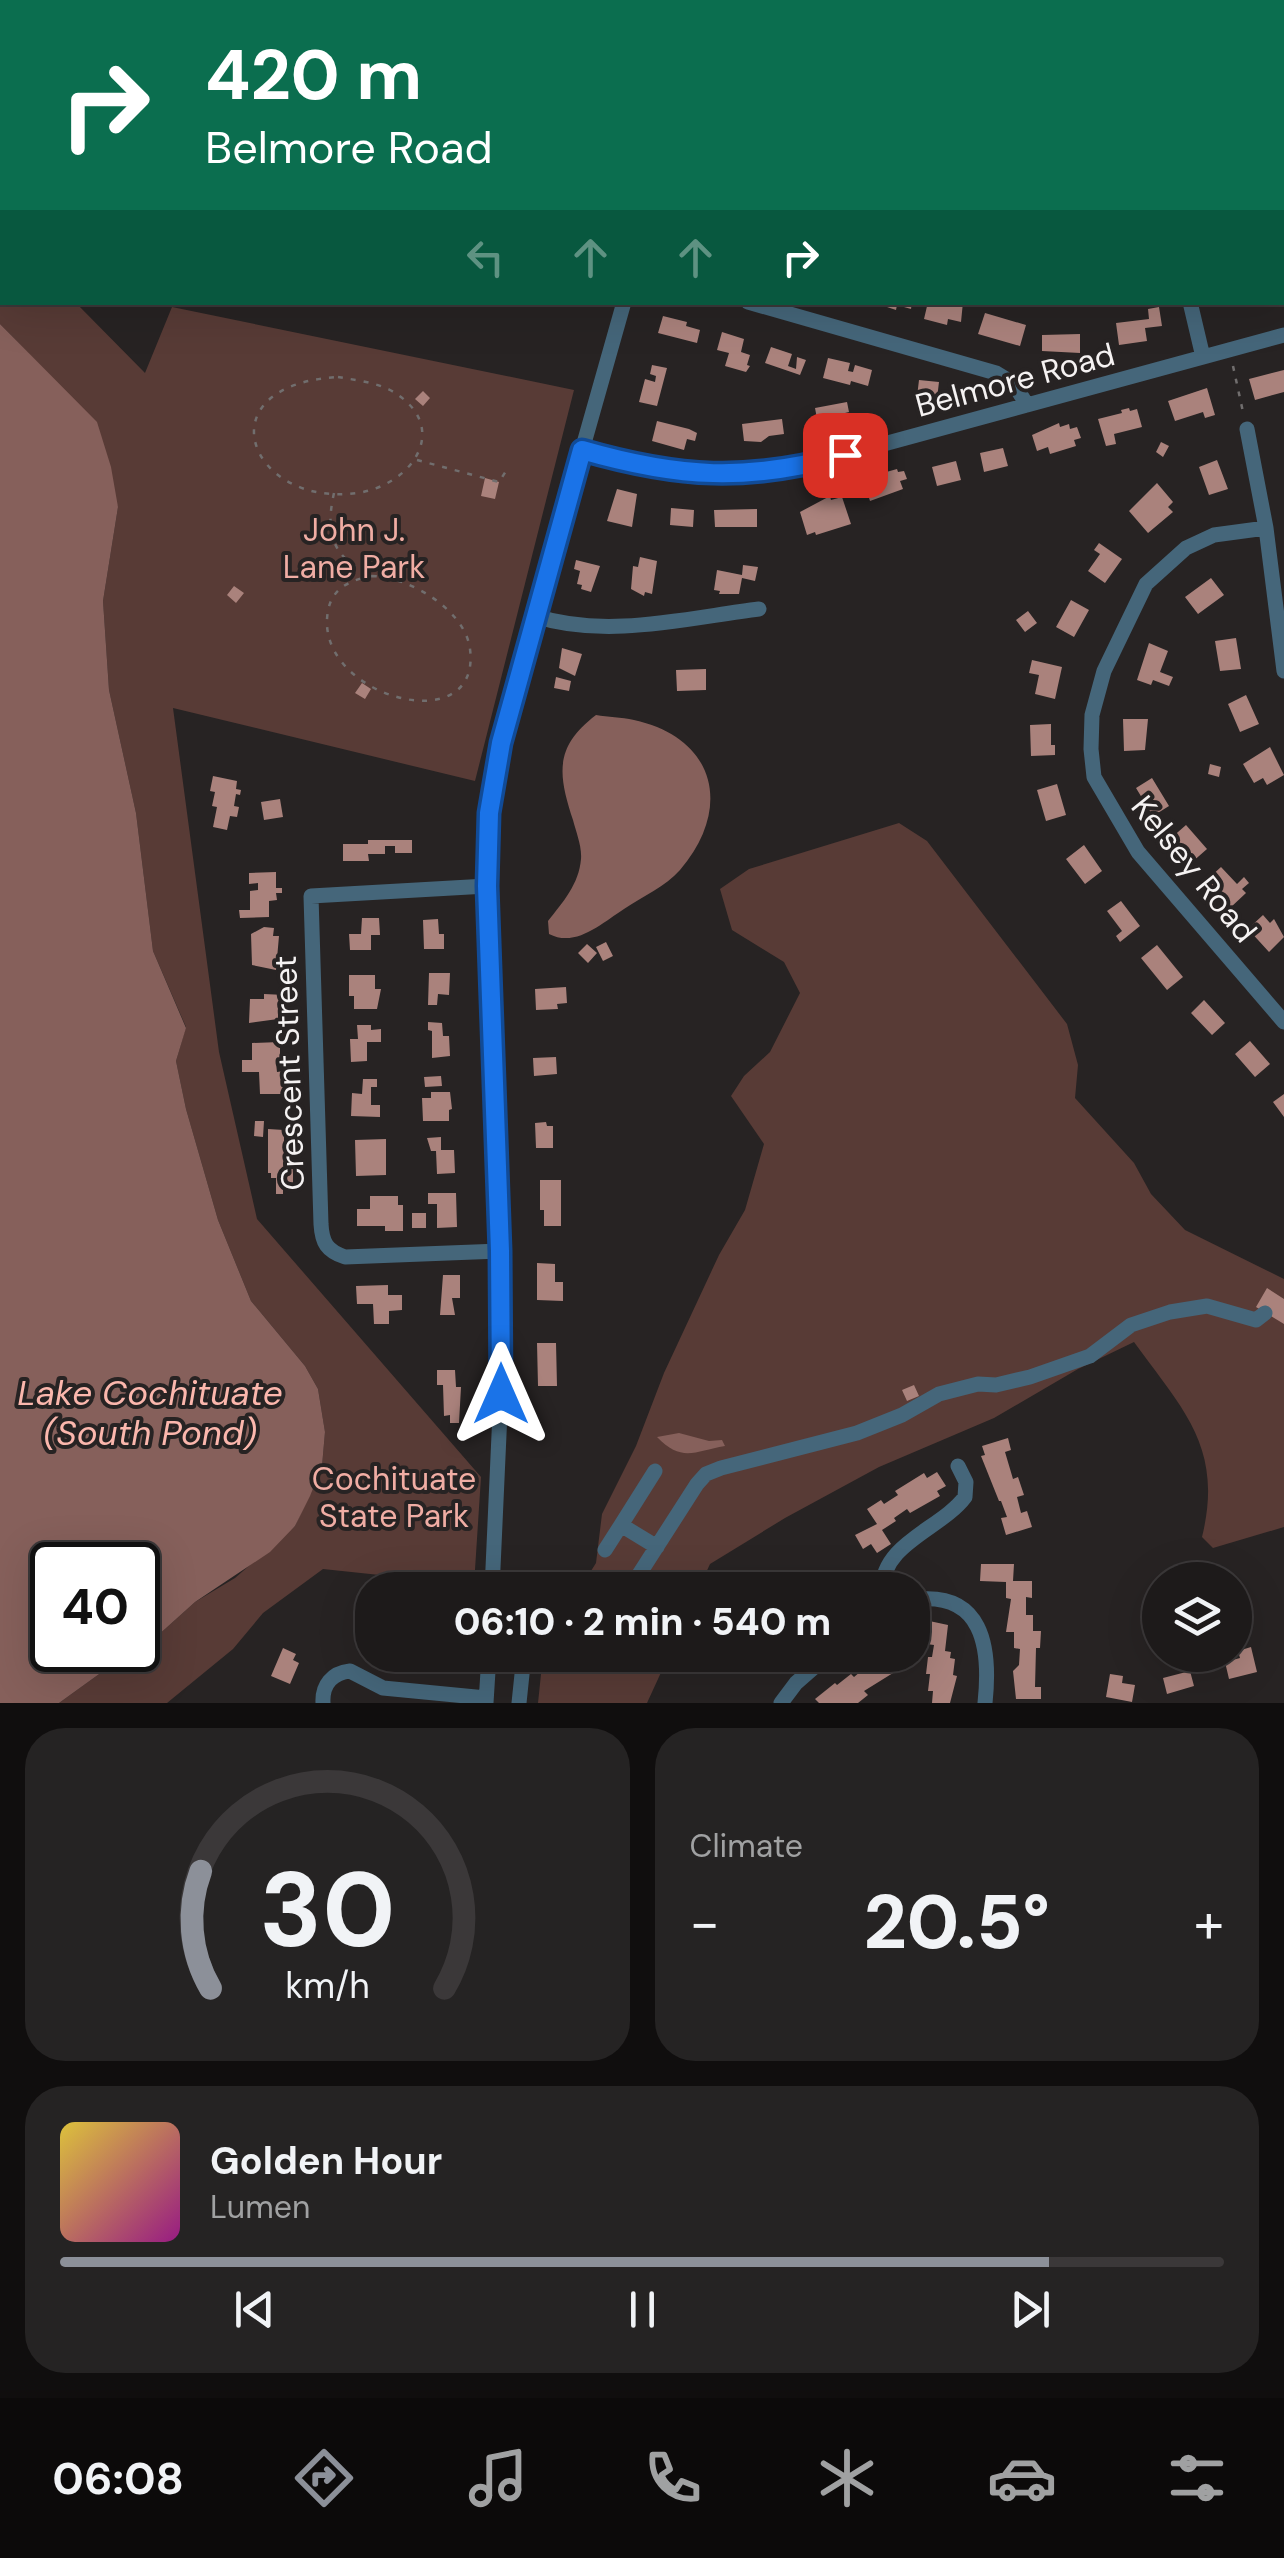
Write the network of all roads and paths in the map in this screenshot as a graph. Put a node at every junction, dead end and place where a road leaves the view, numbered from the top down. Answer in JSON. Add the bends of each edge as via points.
{"nodes":[{"id":1,"x":623,"y":305,"type":"edge"},
{"id":2,"x":759,"y":305,"type":"edge"},
{"id":3,"x":1191,"y":305,"type":"edge"},
{"id":4,"x":1284,"y":335,"type":"edge"},
{"id":5,"x":1229,"y":350,"type":"junction"},
{"id":6,"x":1202,"y":357,"type":"junction"},
{"id":7,"x":1027,"y":405,"type":"junction"},
{"id":8,"x":1248,"y":433,"type":"joint"},
{"id":9,"x":582,"y":450,"type":"junction"},
{"id":10,"x":416,"y":459,"type":"junction"},
{"id":11,"x":506,"y":472,"type":"dead end"},
{"id":12,"x":334,"y":493,"type":"junction"},
{"id":13,"x":1266,"y":528,"type":"junction"},
{"id":14,"x":372,"y":576,"type":"junction"},
{"id":15,"x":759,"y":609,"type":"dead end"},
{"id":16,"x":535,"y":616,"type":"junction"},
{"id":17,"x":1284,"y":671,"type":"edge"},
{"id":18,"x":487,"y":886,"type":"junction"},
{"id":19,"x":1284,"y":1022,"type":"edge"},
{"id":20,"x":500,"y":1251,"type":"junction"},
{"id":21,"x":1265,"y":1312,"type":"dead end"},
{"id":22,"x":958,"y":1466,"type":"dead end"},
{"id":23,"x":655,"y":1471,"type":"dead end"},
{"id":24,"x":621,"y":1525,"type":"junction"},
{"id":25,"x":657,"y":1547,"type":"junction"},
{"id":26,"x":605,"y":1550,"type":"dead end"},
{"id":27,"x":493,"y":1572,"type":"edge"},
{"id":28,"x":641,"y":1572,"type":"edge"},
{"id":29,"x":885,"y":1572,"type":"edge"},
{"id":30,"x":930,"y":1600,"type":"edge"},
{"id":31,"x":487,"y":1672,"type":"edge"},
{"id":32,"x":522,"y":1672,"type":"edge"},
{"id":33,"x":809,"y":1672,"type":"edge"},
{"id":34,"x":486,"y":1701,"type":"edge"},
{"id":35,"x":323,"y":1703,"type":"edge"},
{"id":36,"x":519,"y":1703,"type":"edge"},
{"id":37,"x":781,"y":1703,"type":"edge"},
{"id":38,"x":985,"y":1703,"type":"edge"}],
"edges":[{"from":1,"to":9,"type":"street"},
{"from":2,"to":7,"type":"street","via":[[996,372]]},
{"from":3,"to":6,"type":"street"},
{"from":4,"to":5,"type":"street","name":"Belmore Road"},
{"from":5,"to":6,"type":"street","name":"Belmore Road"},
{"from":5,"to":8,"type":"path"},
{"from":6,"to":7,"type":"street","name":"Belmore Road"},
{"from":7,"to":9,"type":"street","name":"Belmore Road","via":[[777,472],[688,474]]},
{"from":8,"to":13,"type":"street"},
{"from":9,"to":16,"type":"street"},
{"from":10,"to":11,"type":"path","via":[[499,482]]},
{"from":10,"to":12,"type":"path","via":[[410,470],[378,488]]},
{"from":10,"to":12,"type":"path","via":[[423,431],[418,417],[388,390],[338,378],[287,387],[257,414],[252,427],[258,453],[295,485]]},
{"from":12,"to":14,"type":"path","via":[[330,536],[341,555]]},
{"from":13,"to":17,"type":"street"},
{"from":13,"to":19,"type":"street","name":"Kelsey Road","via":[[1214,535],[1186,548],[1146,584],[1104,671],[1091,749],[1094,777],[1138,852]]},
{"from":14,"to":14,"type":"path","via":[[390,576],[457,620],[470,649],[469,667],[449,697],[434,702],[390,696],[339,659],[326,625],[333,594]]},
{"from":15,"to":16,"type":"street","via":[[611,626]]},
{"from":16,"to":18,"type":"street","via":[[492,790]]},
{"from":18,"to":20,"type":"street"},
{"from":18,"to":20,"type":"street","name":"Crescent Street","via":[[311,896],[321,1224],[325,1245],[345,1257]]},
{"from":20,"to":27,"type":"street"},
{"from":21,"to":25,"type":"street","via":[[1256,1320],[1207,1306],[1170,1312],[1131,1325],[1090,1356],[1030,1377],[939,1394],[857,1432],[722,1468],[697,1484]]},
{"from":22,"to":29,"type":"street","via":[[965,1498]]},
{"from":23,"to":24,"type":"street"},
{"from":24,"to":25,"type":"street"},
{"from":24,"to":26,"type":"street"},
{"from":25,"to":28,"type":"street"},
{"from":30,"to":38,"type":"street","via":[[944,1600],[973,1617],[985,1650]]},
{"from":31,"to":34,"type":"street"},
{"from":32,"to":36,"type":"street"},
{"from":33,"to":37,"type":"street"},
{"from":34,"to":35,"type":"street","via":[[383,1688],[350,1671],[330,1679]]}]}
